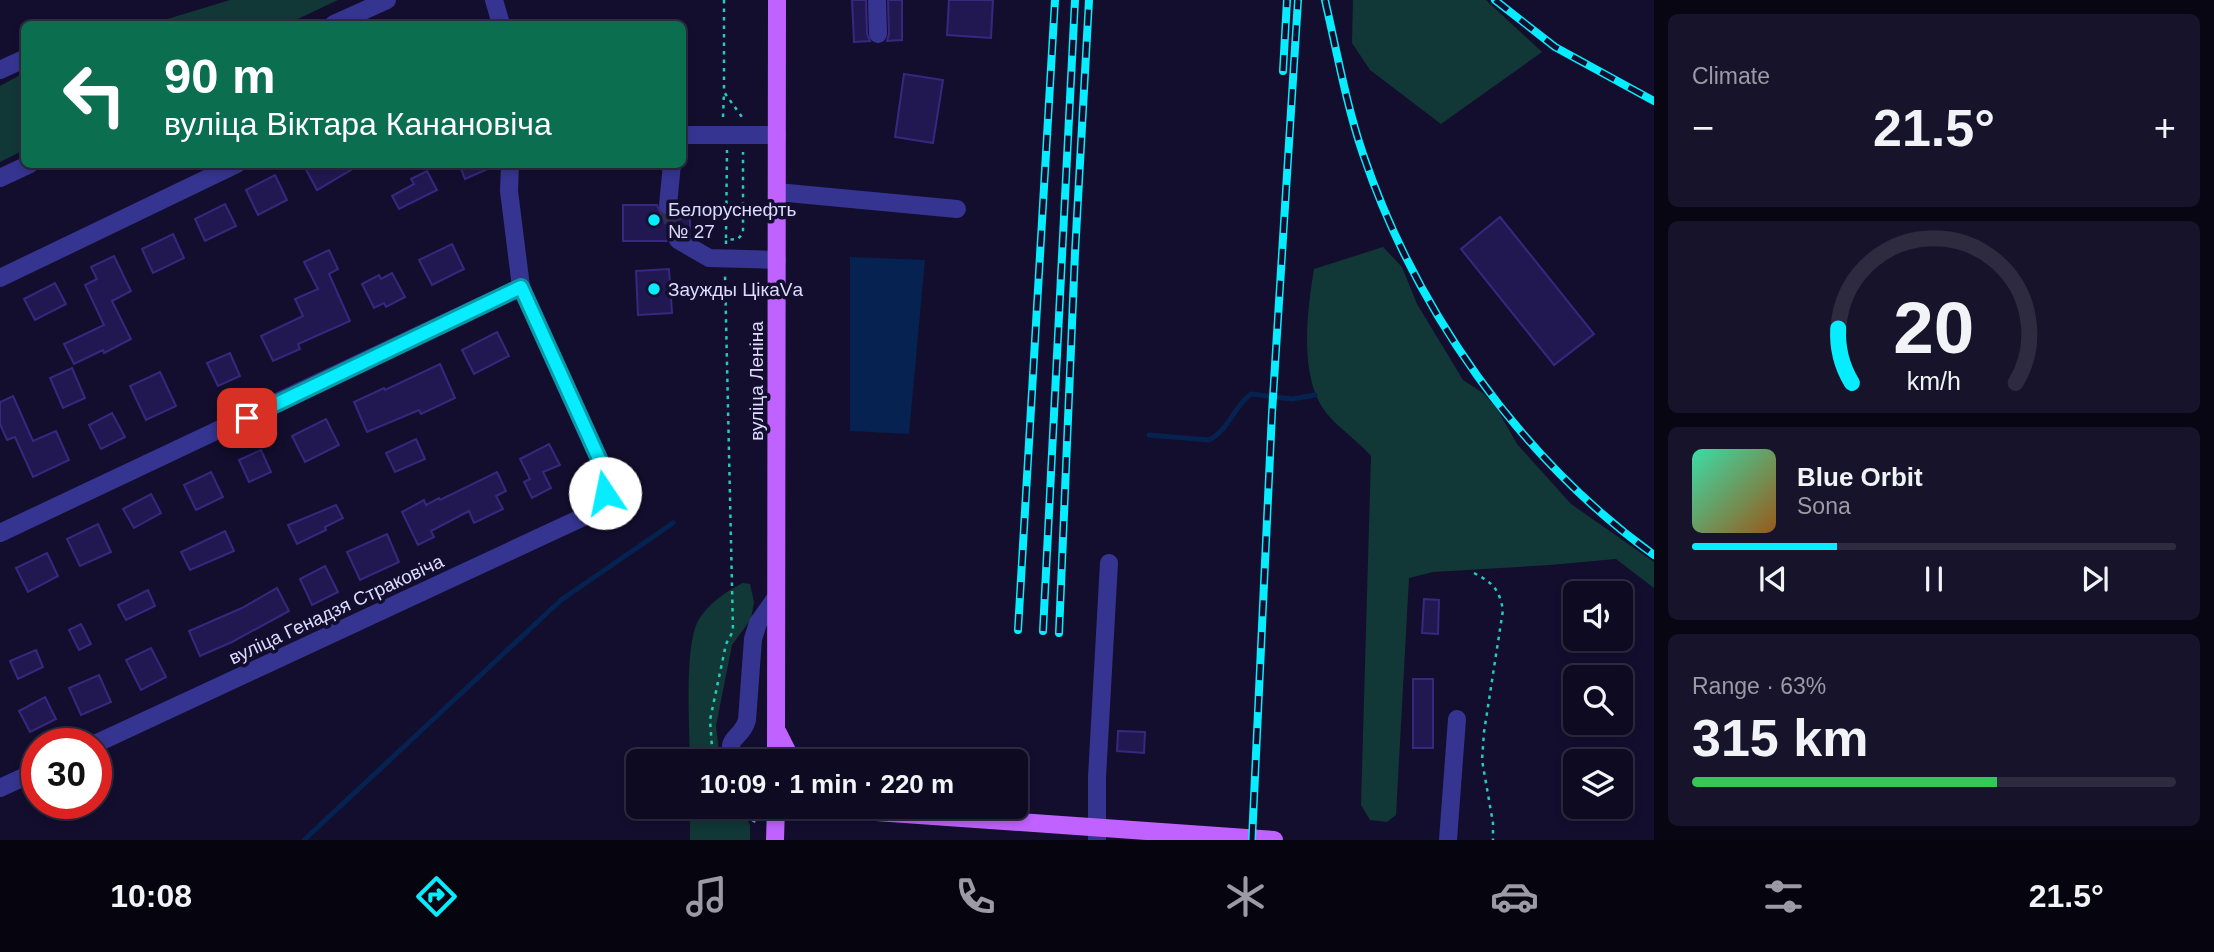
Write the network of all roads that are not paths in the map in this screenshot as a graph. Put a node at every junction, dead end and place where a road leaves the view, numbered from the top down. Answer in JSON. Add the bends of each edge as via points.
{"nodes":[{"id":1,"x":387,"y":0,"type":"edge"},
{"id":2,"x":494,"y":0,"type":"edge"},
{"id":3,"x":777,"y":0,"type":"edge"},
{"id":4,"x":877,"y":0,"type":"edge"},
{"id":5,"x":341,"y":21,"type":"edge"},
{"id":6,"x":501,"y":21,"type":"edge"},
{"id":7,"x":878,"y":34,"type":"dead end"},
{"id":8,"x":21,"y":60,"type":"edge"},
{"id":9,"x":0,"y":70,"type":"edge"},
{"id":10,"x":686,"y":135,"type":"edge"},
{"id":11,"x":777,"y":135,"type":"junction"},
{"id":12,"x":21,"y":168,"type":"edge"},
{"id":13,"x":229,"y":168,"type":"edge"},
{"id":14,"x":510,"y":168,"type":"edge"},
{"id":15,"x":672,"y":168,"type":"edge"},
{"id":16,"x":0,"y":178,"type":"edge"},
{"id":17,"x":777,"y":192,"type":"junction"},
{"id":18,"x":668,"y":205,"type":"tunnel mouth"},
{"id":19,"x":957,"y":209,"type":"dead end"},
{"id":20,"x":678,"y":240,"type":"tunnel mouth"},
{"id":21,"x":777,"y":260,"type":"junction"},
{"id":22,"x":0,"y":278,"type":"edge"},
{"id":23,"x":521,"y":287,"type":"junction"},
{"id":24,"x":0,"y":533,"type":"edge"},
{"id":25,"x":1109,"y":563,"type":"dead end"},
{"id":26,"x":775,"y":599,"type":"junction"},
{"id":27,"x":1457,"y":719,"type":"dead end"},
{"id":28,"x":776,"y":726,"type":"junction"},
{"id":29,"x":112,"y":736,"type":"edge"},
{"id":30,"x":729,"y":749,"type":"edge"},
{"id":31,"x":776,"y":749,"type":"edge"},
{"id":32,"x":785,"y":749,"type":"edge"},
{"id":33,"x":21,"y":778,"type":"edge"},
{"id":34,"x":0,"y":788,"type":"edge"},
{"id":35,"x":776,"y":819,"type":"edge"},
{"id":36,"x":953,"y":819,"type":"edge"},
{"id":37,"x":1097,"y":834,"type":"edge"},
{"id":38,"x":775,"y":840,"type":"edge"},
{"id":39,"x":1275,"y":840,"type":"edge"},
{"id":40,"x":1448,"y":840,"type":"edge"}],
"edges":[{"from":1,"to":5,"type":"street"},
{"from":2,"to":6,"type":"street"},
{"from":3,"to":11,"type":"main road","name":"вуліца Леніна"},
{"from":4,"to":7,"type":"street"},
{"from":8,"to":9,"type":"street"},
{"from":10,"to":11,"type":"street"},
{"from":11,"to":17,"type":"main road","name":"вуліца Леніна"},
{"from":12,"to":16,"type":"street"},
{"from":13,"to":22,"type":"street"},
{"from":14,"to":23,"type":"street"},
{"from":15,"to":18,"type":"street"},
{"from":17,"to":19,"type":"street"},
{"from":17,"to":21,"type":"main road","name":"вуліца Леніна"},
{"from":20,"to":21,"type":"street","via":[[709,258],[726,248]]},
{"from":21,"to":26,"type":"main road","name":"вуліца Леніна"},
{"from":23,"to":24,"type":"street"},
{"from":23,"to":29,"type":"street","name":"вуліца Генадзя Страковіча","via":[[600,461],[605,493],[594,512]]},
{"from":25,"to":37,"type":"street"},
{"from":26,"to":28,"type":"main road","name":"вуліца Леніна"},
{"from":26,"to":30,"type":"street","via":[[753,639],[747,720]]},
{"from":27,"to":40,"type":"street"},
{"from":28,"to":31,"type":"main road","name":"вуліца Леніна"},
{"from":28,"to":32,"type":"main road"},
{"from":33,"to":34,"type":"street"},
{"from":35,"to":38,"type":"main road"},
{"from":36,"to":37,"type":"main road"},
{"from":37,"to":39,"type":"main road"}]}
